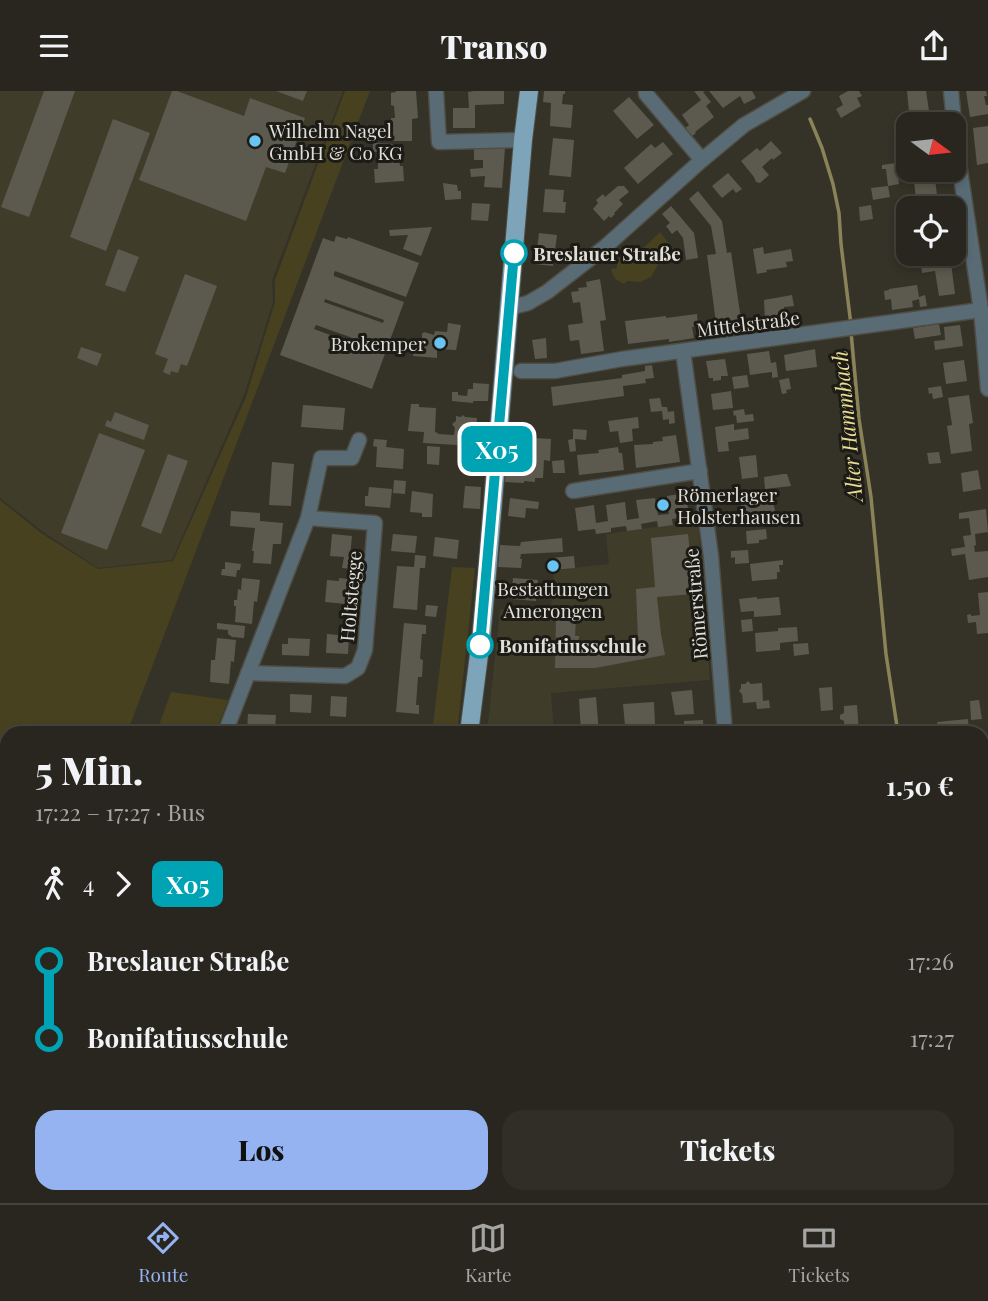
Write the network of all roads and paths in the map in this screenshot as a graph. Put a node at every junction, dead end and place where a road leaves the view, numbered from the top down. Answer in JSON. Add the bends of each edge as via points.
{"nodes":[{"id":1,"x":436,"y":91,"type":"edge"},
{"id":2,"x":529,"y":91,"type":"edge"},
{"id":3,"x":646,"y":91,"type":"edge"},
{"id":4,"x":803,"y":91,"type":"edge"},
{"id":5,"x":951,"y":91,"type":"edge"},
{"id":6,"x":523,"y":139,"type":"junction"},
{"id":7,"x":702,"y":160,"type":"junction"},
{"id":8,"x":982,"y":275,"type":"edge"},
{"id":9,"x":509,"y":308,"type":"junction"},
{"id":10,"x":981,"y":310,"type":"junction"},
{"id":11,"x":683,"y":351,"type":"junction"},
{"id":12,"x":521,"y":371,"type":"dead end"},
{"id":13,"x":988,"y":389,"type":"edge"},
{"id":14,"x":359,"y":440,"type":"dead end"},
{"id":15,"x":700,"y":471,"type":"junction"},
{"id":16,"x":573,"y":491,"type":"dead end"},
{"id":17,"x":309,"y":518,"type":"junction"},
{"id":18,"x":248,"y":673,"type":"junction"},
{"id":19,"x":228,"y":726,"type":"edge"},
{"id":20,"x":469,"y":726,"type":"edge"},
{"id":21,"x":724,"y":726,"type":"edge"}],
"edges":[{"from":1,"to":6,"type":"street","via":[[439,142]]},
{"from":2,"to":6,"type":"main road"},
{"from":3,"to":7,"type":"street"},
{"from":4,"to":7,"type":"street","via":[[744,125]]},
{"from":5,"to":8,"type":"street","via":[[956,143]]},
{"from":6,"to":9,"type":"main road"},
{"from":7,"to":9,"type":"street","via":[[548,292]]},
{"from":8,"to":10,"type":"street"},
{"from":9,"to":20,"type":"main road","via":[[481,639]]},
{"from":10,"to":11,"type":"street","name":"Mittelstraße"},
{"from":10,"to":13,"type":"street"},
{"from":11,"to":12,"type":"street","name":"Mittelstraße","via":[[555,371]]},
{"from":11,"to":15,"type":"street","name":"Römerstraße"},
{"from":14,"to":17,"type":"street","via":[[352,458],[321,457]]},
{"from":15,"to":16,"type":"street"},
{"from":15,"to":21,"type":"street","name":"Römerstraße"},
{"from":17,"to":18,"type":"street"},
{"from":17,"to":18,"type":"street","name":"Holtstegge","via":[[375,523],[365,650],[358,668],[345,676]]},
{"from":18,"to":19,"type":"street"}]}
